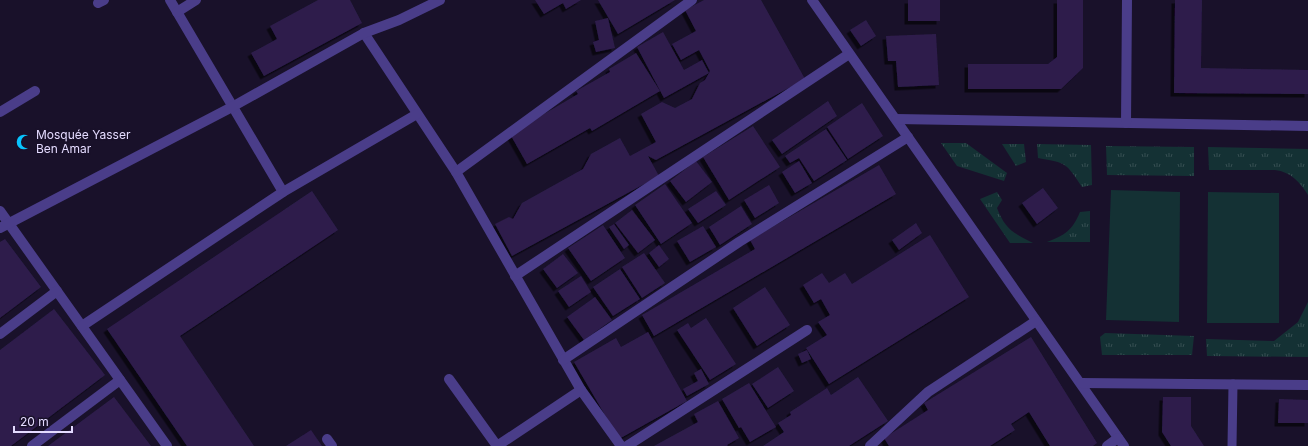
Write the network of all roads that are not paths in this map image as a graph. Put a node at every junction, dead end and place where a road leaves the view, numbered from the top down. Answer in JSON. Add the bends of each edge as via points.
{"nodes":[{"id":1,"x":170,"y":0,"type":"edge"},
{"id":2,"x":196,"y":0,"type":"edge"},
{"id":3,"x":440,"y":0,"type":"edge"},
{"id":4,"x":692,"y":0,"type":"edge"},
{"id":5,"x":812,"y":0,"type":"edge"},
{"id":6,"x":1127,"y":0,"type":"edge"},
{"id":7,"x":177,"y":12,"type":"junction"},
{"id":8,"x":364,"y":33,"type":"junction"},
{"id":9,"x":849,"y":54,"type":"junction"},
{"id":10,"x":35,"y":91,"type":"dead end"},
{"id":11,"x":232,"y":107,"type":"junction"},
{"id":12,"x":0,"y":112,"type":"edge"},
{"id":13,"x":417,"y":114,"type":"junction"},
{"id":14,"x":896,"y":119,"type":"junction"},
{"id":15,"x":1126,"y":123,"type":"junction"},
{"id":16,"x":1308,"y":126,"type":"edge"},
{"id":17,"x":908,"y":137,"type":"junction"},
{"id":18,"x":456,"y":172,"type":"junction"},
{"id":19,"x":283,"y":192,"type":"junction"},
{"id":20,"x":0,"y":211,"type":"edge"},
{"id":21,"x":4,"y":226,"type":"edge"},
{"id":22,"x":515,"y":276,"type":"junction"},
{"id":23,"x":57,"y":290,"type":"junction"},
{"id":24,"x":1036,"y":321,"type":"junction"},
{"id":25,"x":82,"y":326,"type":"junction"},
{"id":26,"x":807,"y":330,"type":"dead end"},
{"id":27,"x":0,"y":334,"type":"edge"},
{"id":28,"x":563,"y":360,"type":"junction"},
{"id":29,"x":449,"y":379,"type":"dead end"},
{"id":30,"x":120,"y":380,"type":"junction"},
{"id":31,"x":1081,"y":383,"type":"junction"},
{"id":32,"x":1233,"y":384,"type":"junction"},
{"id":33,"x":1308,"y":385,"type":"edge"},
{"id":34,"x":581,"y":390,"type":"junction"},
{"id":35,"x":1121,"y":442,"type":"edge"},
{"id":36,"x":32,"y":446,"type":"edge"},
{"id":37,"x":167,"y":446,"type":"edge"},
{"id":38,"x":621,"y":446,"type":"edge"},
{"id":39,"x":627,"y":446,"type":"edge"},
{"id":40,"x":870,"y":446,"type":"edge"},
{"id":41,"x":1107,"y":446,"type":"edge"},
{"id":42,"x":1232,"y":446,"type":"edge"}],
"edges":[{"from":1,"to":7,"type":"street"},
{"from":2,"to":7,"type":"street"},
{"from":3,"to":8,"type":"street","via":[[399,20]]},
{"from":4,"to":18,"type":"street"},
{"from":5,"to":9,"type":"street"},
{"from":6,"to":15,"type":"street"},
{"from":7,"to":11,"type":"street"},
{"from":8,"to":11,"type":"street"},
{"from":8,"to":13,"type":"street"},
{"from":9,"to":14,"type":"street"},
{"from":9,"to":22,"type":"street"},
{"from":10,"to":12,"type":"street"},
{"from":11,"to":19,"type":"street"},
{"from":11,"to":21,"type":"street"},
{"from":13,"to":18,"type":"street"},
{"from":13,"to":19,"type":"street"},
{"from":14,"to":15,"type":"street"},
{"from":14,"to":17,"type":"street"},
{"from":15,"to":16,"type":"street"},
{"from":17,"to":24,"type":"street"},
{"from":17,"to":28,"type":"street","via":[[739,242]]},
{"from":18,"to":22,"type":"street"},
{"from":19,"to":25,"type":"street"},
{"from":20,"to":21,"type":"street"},
{"from":21,"to":23,"type":"street"},
{"from":22,"to":28,"type":"street"},
{"from":23,"to":25,"type":"street"},
{"from":23,"to":27,"type":"street"},
{"from":24,"to":31,"type":"street"},
{"from":24,"to":40,"type":"street","via":[[928,392]]},
{"from":25,"to":30,"type":"street"},
{"from":26,"to":39,"type":"street"},
{"from":28,"to":34,"type":"street"},
{"from":29,"to":34,"type":"street","via":[[497,446]]},
{"from":30,"to":36,"type":"street"},
{"from":30,"to":37,"type":"street"},
{"from":31,"to":32,"type":"street"},
{"from":31,"to":35,"type":"street"},
{"from":32,"to":33,"type":"street"},
{"from":32,"to":42,"type":"lane"},
{"from":34,"to":38,"type":"street"},
{"from":35,"to":41,"type":"street"}]}
